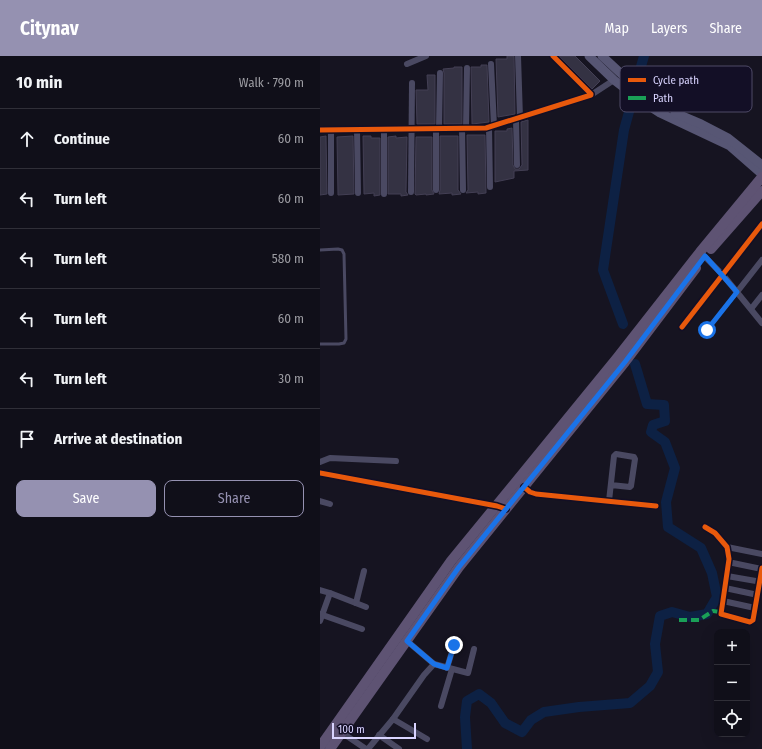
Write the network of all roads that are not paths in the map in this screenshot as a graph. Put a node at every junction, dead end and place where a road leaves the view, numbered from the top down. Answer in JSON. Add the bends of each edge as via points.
{"nodes":[{"id":1,"x":426,"y":56,"type":"edge"},
{"id":2,"x":518,"y":56,"type":"edge"},
{"id":3,"x":553,"y":56,"type":"edge"},
{"id":4,"x":589,"y":56,"type":"edge"},
{"id":5,"x":602,"y":56,"type":"edge"},
{"id":6,"x":406,"y":64,"type":"dead end"},
{"id":7,"x":491,"y":64,"type":"dead end"},
{"id":8,"x":467,"y":68,"type":"dead end"},
{"id":9,"x":440,"y":73,"type":"dead end"},
{"id":10,"x":617,"y":77,"type":"junction"},
{"id":11,"x":620,"y":79,"type":"edge"},
{"id":12,"x":620,"y":80,"type":"edge"},
{"id":13,"x":412,"y":83,"type":"dead end"},
{"id":14,"x":591,"y":95,"type":"junction"},
{"id":15,"x":659,"y":112,"type":"edge"},
{"id":16,"x":674,"y":112,"type":"edge"},
{"id":17,"x":518,"y":118,"type":"junction"},
{"id":18,"x":492,"y":126,"type":"junction"},
{"id":19,"x":464,"y":128,"type":"junction"},
{"id":20,"x":411,"y":129,"type":"junction"},
{"id":21,"x":437,"y":129,"type":"junction"},
{"id":22,"x":320,"y":130,"type":"edge"},
{"id":23,"x":331,"y":130,"type":"junction"},
{"id":24,"x":357,"y":130,"type":"junction"},
{"id":25,"x":384,"y":130,"type":"junction"},
{"id":26,"x":517,"y":165,"type":"dead end"},
{"id":27,"x":762,"y":165,"type":"edge"},
{"id":28,"x":762,"y":176,"type":"edge"},
{"id":29,"x":490,"y":187,"type":"dead end"},
{"id":30,"x":436,"y":190,"type":"dead end"},
{"id":31,"x":463,"y":190,"type":"dead end"},
{"id":32,"x":762,"y":191,"type":"edge"},
{"id":33,"x":411,"y":192,"type":"dead end"},
{"id":34,"x":331,"y":193,"type":"dead end"},
{"id":35,"x":358,"y":193,"type":"dead end"},
{"id":36,"x":384,"y":194,"type":"dead end"},
{"id":37,"x":762,"y":224,"type":"edge"},
{"id":38,"x":320,"y":250,"type":"edge"},
{"id":39,"x":702,"y":254,"type":"junction"},
{"id":40,"x":762,"y":260,"type":"edge"},
{"id":41,"x":723,"y":275,"type":"junction"},
{"id":42,"x":737,"y":292,"type":"junction"},
{"id":43,"x":762,"y":296,"type":"edge"},
{"id":44,"x":751,"y":309,"type":"junction"},
{"id":45,"x":762,"y":322,"type":"edge"},
{"id":46,"x":682,"y":327,"type":"dead end"},
{"id":47,"x":707,"y":330,"type":"dead end"},
{"id":48,"x":320,"y":344,"type":"edge"},
{"id":49,"x":396,"y":461,"type":"dead end"},
{"id":50,"x":320,"y":462,"type":"edge"},
{"id":51,"x":320,"y":473,"type":"edge"},
{"id":52,"x":611,"y":485,"type":"junction"},
{"id":53,"x":524,"y":487,"type":"junction"},
{"id":54,"x":320,"y":501,"type":"edge"},
{"id":55,"x":609,"y":501,"type":"junction"},
{"id":56,"x":330,"y":504,"type":"dead end"},
{"id":57,"x":656,"y":506,"type":"dead end"},
{"id":58,"x":502,"y":508,"type":"junction"},
{"id":59,"x":705,"y":527,"type":"dead end"},
{"id":60,"x":727,"y":548,"type":"junction"},
{"id":61,"x":762,"y":554,"type":"edge"},
{"id":62,"x":728,"y":562,"type":"junction"},
{"id":63,"x":762,"y":568,"type":"edge"},
{"id":64,"x":364,"y":570,"type":"dead end"},
{"id":65,"x":727,"y":576,"type":"junction"},
{"id":66,"x":761,"y":582,"type":"edge"},
{"id":67,"x":725,"y":588,"type":"junction"},
{"id":68,"x":320,"y":590,"type":"edge"},
{"id":69,"x":330,"y":593,"type":"junction"},
{"id":70,"x":758,"y":595,"type":"junction"},
{"id":71,"x":723,"y":602,"type":"junction"},
{"id":72,"x":356,"y":603,"type":"junction"},
{"id":73,"x":366,"y":607,"type":"dead end"},
{"id":74,"x":755,"y":608,"type":"junction"},
{"id":75,"x":321,"y":614,"type":"edge"},
{"id":76,"x":320,"y":622,"type":"edge"},
{"id":77,"x":362,"y":629,"type":"dead end"},
{"id":78,"x":407,"y":641,"type":"junction"},
{"id":79,"x":454,"y":645,"type":"dead end"},
{"id":80,"x":474,"y":649,"type":"dead end"},
{"id":81,"x":434,"y":664,"type":"junction"},
{"id":82,"x":449,"y":668,"type":"junction"},
{"id":83,"x":441,"y":706,"type":"dead end"},
{"id":84,"x":393,"y":719,"type":"junction"},
{"id":85,"x":342,"y":732,"type":"junction"},
{"id":86,"x":380,"y":735,"type":"junction"},
{"id":87,"x":428,"y":739,"type":"dead end"},
{"id":88,"x":325,"y":745,"type":"edge"},
{"id":89,"x":367,"y":749,"type":"edge"},
{"id":90,"x":399,"y":749,"type":"edge"}],
"edges":[{"from":1,"to":6,"type":"street"},
{"from":2,"to":17,"type":"street"},
{"from":3,"to":14,"type":"street"},
{"from":4,"to":10,"type":"main road"},
{"from":5,"to":10,"type":"main road"},
{"from":7,"to":18,"type":"street"},
{"from":8,"to":19,"type":"street"},
{"from":9,"to":21,"type":"street"},
{"from":10,"to":11,"type":"main road"},
{"from":10,"to":12,"type":"main road"},
{"from":10,"to":14,"type":"street"},
{"from":13,"to":20,"type":"street"},
{"from":14,"to":17,"type":"street"},
{"from":15,"to":28,"type":"main road","via":[[730,146]]},
{"from":16,"to":27,"type":"main road","via":[[728,138]]},
{"from":17,"to":18,"type":"street"},
{"from":17,"to":26,"type":"street"},
{"from":18,"to":19,"type":"street"},
{"from":18,"to":29,"type":"street"},
{"from":19,"to":21,"type":"street"},
{"from":19,"to":31,"type":"street"},
{"from":20,"to":21,"type":"street"},
{"from":20,"to":25,"type":"street"},
{"from":20,"to":33,"type":"street"},
{"from":21,"to":30,"type":"street"},
{"from":22,"to":23,"type":"street"},
{"from":23,"to":24,"type":"street"},
{"from":23,"to":34,"type":"street"},
{"from":24,"to":25,"type":"street"},
{"from":24,"to":35,"type":"street"},
{"from":25,"to":36,"type":"street"},
{"from":28,"to":39,"type":"main road"},
{"from":32,"to":39,"type":"main road"},
{"from":37,"to":41,"type":"street"},
{"from":38,"to":48,"type":"lane","via":[[338,249],[344,254],[346,339],[340,344]]},
{"from":39,"to":41,"type":"street"},
{"from":39,"to":53,"type":"main road","via":[[625,362]]},
{"from":39,"to":58,"type":"main road","via":[[617,358]]},
{"from":40,"to":42,"type":"street"},
{"from":41,"to":42,"type":"street"},
{"from":41,"to":46,"type":"street"},
{"from":42,"to":44,"type":"street"},
{"from":42,"to":47,"type":"lane"},
{"from":43,"to":44,"type":"street"},
{"from":44,"to":45,"type":"street"},
{"from":49,"to":50,"type":"street","via":[[330,458]]},
{"from":51,"to":58,"type":"street"},
{"from":52,"to":52,"type":"street","via":[[615,455],[634,457],[631,486]]},
{"from":52,"to":55,"type":"street"},
{"from":53,"to":55,"type":"street","via":[[536,494]]},
{"from":53,"to":58,"type":"main road"},
{"from":54,"to":56,"type":"street"},
{"from":55,"to":57,"type":"street"},
{"from":58,"to":78,"type":"main road"},
{"from":58,"to":88,"type":"main road","via":[[451,561]]},
{"from":59,"to":60,"type":"street","via":[[715,533]]},
{"from":60,"to":61,"type":"street"},
{"from":60,"to":62,"type":"street"},
{"from":62,"to":63,"type":"street"},
{"from":62,"to":65,"type":"street"},
{"from":63,"to":66,"type":"street"},
{"from":64,"to":72,"type":"street"},
{"from":65,"to":66,"type":"street"},
{"from":65,"to":67,"type":"street"},
{"from":66,"to":70,"type":"street"},
{"from":67,"to":70,"type":"street"},
{"from":67,"to":71,"type":"street"},
{"from":68,"to":69,"type":"street"},
{"from":69,"to":72,"type":"street"},
{"from":69,"to":75,"type":"street"},
{"from":70,"to":74,"type":"street"},
{"from":71,"to":74,"type":"street"},
{"from":71,"to":74,"type":"street","via":[[721,614],[750,622],[754,620]]},
{"from":72,"to":73,"type":"street"},
{"from":75,"to":76,"type":"street"},
{"from":75,"to":77,"type":"street"},
{"from":78,"to":81,"type":"street"},
{"from":78,"to":85,"type":"main road"},
{"from":79,"to":82,"type":"street"},
{"from":80,"to":82,"type":"street","via":[[468,673]]},
{"from":81,"to":82,"type":"street"},
{"from":81,"to":84,"type":"street"},
{"from":82,"to":83,"type":"street"},
{"from":84,"to":86,"type":"street"},
{"from":84,"to":87,"type":"street"},
{"from":85,"to":88,"type":"main road"},
{"from":85,"to":89,"type":"street"},
{"from":86,"to":89,"type":"street"},
{"from":86,"to":90,"type":"street"}]}
